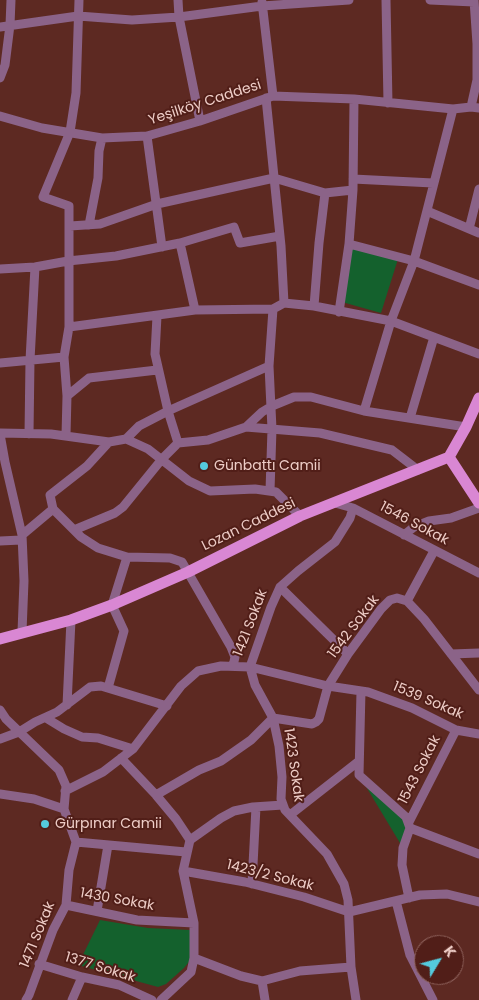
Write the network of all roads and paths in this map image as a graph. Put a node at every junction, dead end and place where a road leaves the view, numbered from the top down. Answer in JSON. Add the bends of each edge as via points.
{"nodes":[{"id":1,"x":11,"y":0,"type":"edge"},
{"id":2,"x":79,"y":0,"type":"edge"},
{"id":3,"x":178,"y":0,"type":"edge"},
{"id":4,"x":349,"y":0,"type":"edge"},
{"id":5,"x":386,"y":0,"type":"edge"},
{"id":6,"x":430,"y":0,"type":"edge"},
{"id":7,"x":474,"y":1,"type":"edge"},
{"id":8,"x":262,"y":3,"type":"edge"},
{"id":9,"x":78,"y":16,"type":"junction"},
{"id":10,"x":179,"y":17,"type":"junction"},
{"id":11,"x":10,"y":25,"type":"junction"},
{"id":12,"x":0,"y":27,"type":"edge"},
{"id":13,"x":478,"y":44,"type":"edge"},
{"id":14,"x":0,"y":78,"type":"edge"},
{"id":15,"x":269,"y":97,"type":"junction"},
{"id":16,"x":354,"y":99,"type":"junction"},
{"id":17,"x":388,"y":103,"type":"junction"},
{"id":18,"x":475,"y":107,"type":"edge"},
{"id":19,"x":452,"y":108,"type":"junction"},
{"id":20,"x":0,"y":116,"type":"edge"},
{"id":21,"x":200,"y":121,"type":"junction"},
{"id":22,"x":70,"y":132,"type":"junction"},
{"id":23,"x":147,"y":136,"type":"junction"},
{"id":24,"x":102,"y":138,"type":"junction"},
{"id":25,"x":274,"y":178,"type":"junction"},
{"id":26,"x":352,"y":179,"type":"junction"},
{"id":27,"x":433,"y":183,"type":"junction"},
{"id":28,"x":479,"y":189,"type":"edge"},
{"id":29,"x":353,"y":190,"type":"junction"},
{"id":30,"x":325,"y":193,"type":"junction"},
{"id":31,"x":156,"y":204,"type":"junction"},
{"id":32,"x":427,"y":211,"type":"junction"},
{"id":33,"x":89,"y":225,"type":"junction"},
{"id":34,"x":70,"y":226,"type":"junction"},
{"id":35,"x":469,"y":229,"type":"junction"},
{"id":36,"x":479,"y":233,"type":"edge"},
{"id":37,"x":280,"y":236,"type":"junction"},
{"id":38,"x":180,"y":243,"type":"junction"},
{"id":39,"x":349,"y":244,"type":"junction"},
{"id":40,"x":162,"y":247,"type":"junction"},
{"id":41,"x":68,"y":261,"type":"junction"},
{"id":42,"x":414,"y":261,"type":"junction"},
{"id":43,"x":35,"y":267,"type":"junction"},
{"id":44,"x":0,"y":269,"type":"edge"},
{"id":45,"x":479,"y":285,"type":"edge"},
{"id":46,"x":284,"y":303,"type":"junction"},
{"id":47,"x":314,"y":306,"type":"junction"},
{"id":48,"x":273,"y":309,"type":"junction"},
{"id":49,"x":195,"y":310,"type":"junction"},
{"id":50,"x":339,"y":312,"type":"junction"},
{"id":51,"x":157,"y":316,"type":"junction"},
{"id":52,"x":391,"y":321,"type":"junction"},
{"id":53,"x":68,"y":327,"type":"junction"},
{"id":54,"x":434,"y":337,"type":"junction"},
{"id":55,"x":479,"y":354,"type":"edge"},
{"id":56,"x":64,"y":357,"type":"junction"},
{"id":57,"x":30,"y":360,"type":"junction"},
{"id":58,"x":0,"y":363,"type":"edge"},
{"id":59,"x":269,"y":366,"type":"junction"},
{"id":60,"x":157,"y":370,"type":"junction"},
{"id":61,"x":67,"y":396,"type":"junction"},
{"id":62,"x":479,"y":398,"type":"edge"},
{"id":63,"x":272,"y":406,"type":"junction"},
{"id":64,"x":168,"y":411,"type":"junction"},
{"id":65,"x":364,"y":411,"type":"junction"},
{"id":66,"x":476,"y":413,"type":"edge"},
{"id":67,"x":410,"y":418,"type":"junction"},
{"id":68,"x":246,"y":427,"type":"junction"},
{"id":69,"x":466,"y":427,"type":"junction"},
{"id":70,"x":272,"y":430,"type":"junction"},
{"id":71,"x":0,"y":434,"type":"edge"},
{"id":72,"x":30,"y":434,"type":"junction"},
{"id":73,"x":66,"y":435,"type":"junction"},
{"id":74,"x":126,"y":439,"type":"junction"},
{"id":75,"x":109,"y":442,"type":"junction"},
{"id":76,"x":178,"y":443,"type":"junction"},
{"id":77,"x":449,"y":457,"type":"junction"},
{"id":78,"x":162,"y":459,"type":"junction"},
{"id":79,"x":418,"y":470,"type":"junction"},
{"id":80,"x":270,"y":491,"type":"junction"},
{"id":81,"x":335,"y":503,"type":"junction"},
{"id":82,"x":479,"y":503,"type":"edge"},
{"id":83,"x":52,"y":508,"type":"junction"},
{"id":84,"x":354,"y":508,"type":"junction"},
{"id":85,"x":479,"y":508,"type":"edge"},
{"id":86,"x":300,"y":516,"type":"junction"},
{"id":87,"x":74,"y":530,"type":"junction"},
{"id":88,"x":404,"y":535,"type":"junction"},
{"id":89,"x":21,"y":537,"type":"junction"},
{"id":90,"x":0,"y":541,"type":"edge"},
{"id":91,"x":434,"y":551,"type":"junction"},
{"id":92,"x":126,"y":557,"type":"junction"},
{"id":93,"x":188,"y":572,"type":"junction"},
{"id":94,"x":479,"y":573,"type":"edge"},
{"id":95,"x":280,"y":587,"type":"junction"},
{"id":96,"x":407,"y":601,"type":"junction"},
{"id":97,"x":112,"y":605,"type":"junction"},
{"id":98,"x":71,"y":620,"type":"junction"},
{"id":99,"x":22,"y":632,"type":"junction"},
{"id":100,"x":0,"y":638,"type":"edge"},
{"id":101,"x":479,"y":653,"type":"edge"},
{"id":102,"x":348,"y":654,"type":"junction"},
{"id":103,"x":451,"y":654,"type":"junction"},
{"id":104,"x":234,"y":666,"type":"junction"},
{"id":105,"x":250,"y":667,"type":"junction"},
{"id":106,"x":328,"y":686,"type":"junction"},
{"id":107,"x":108,"y":688,"type":"junction"},
{"id":108,"x":479,"y":690,"type":"edge"},
{"id":109,"x":360,"y":691,"type":"junction"},
{"id":110,"x":67,"y":705,"type":"junction"},
{"id":111,"x":167,"y":706,"type":"junction"},
{"id":112,"x":0,"y":710,"type":"edge"},
{"id":113,"x":46,"y":718,"type":"junction"},
{"id":114,"x":273,"y":718,"type":"junction"},
{"id":115,"x":456,"y":730,"type":"junction"},
{"id":116,"x":19,"y":732,"type":"junction"},
{"id":117,"x":479,"y":734,"type":"edge"},
{"id":118,"x":0,"y":739,"type":"edge"},
{"id":119,"x":133,"y":749,"type":"junction"},
{"id":120,"x":121,"y":758,"type":"junction"},
{"id":121,"x":359,"y":762,"type":"junction"},
{"id":122,"x":65,"y":791,"type":"junction"},
{"id":123,"x":0,"y":794,"type":"edge"},
{"id":124,"x":156,"y":795,"type":"junction"},
{"id":125,"x":283,"y":805,"type":"junction"},
{"id":126,"x":256,"y":807,"type":"junction"},
{"id":127,"x":64,"y":809,"type":"junction"},
{"id":128,"x":290,"y":814,"type":"junction"},
{"id":129,"x":409,"y":825,"type":"junction"},
{"id":130,"x":190,"y":840,"type":"junction"},
{"id":131,"x":76,"y":842,"type":"junction"},
{"id":132,"x":108,"y":845,"type":"junction"},
{"id":133,"x":186,"y":852,"type":"junction"},
{"id":134,"x":479,"y":854,"type":"edge"},
{"id":135,"x":183,"y":871,"type":"junction"},
{"id":136,"x":252,"y":884,"type":"junction"},
{"id":137,"x":409,"y":898,"type":"junction"},
{"id":138,"x":396,"y":901,"type":"junction"},
{"id":139,"x":479,"y":902,"type":"edge"},
{"id":140,"x":66,"y":905,"type":"junction"},
{"id":141,"x":97,"y":911,"type":"junction"},
{"id":142,"x":349,"y":912,"type":"junction"},
{"id":143,"x":194,"y":922,"type":"junction"},
{"id":144,"x":194,"y":958,"type":"junction"},
{"id":145,"x":39,"y":964,"type":"junction"},
{"id":146,"x":351,"y":967,"type":"junction"},
{"id":147,"x":82,"y":978,"type":"junction"},
{"id":148,"x":262,"y":981,"type":"junction"},
{"id":149,"x":141,"y":998,"type":"edge"},
{"id":150,"x":26,"y":1000,"type":"edge"},
{"id":151,"x":72,"y":1000,"type":"edge"},
{"id":152,"x":152,"y":1000,"type":"edge"},
{"id":153,"x":161,"y":1000,"type":"edge"},
{"id":154,"x":265,"y":1000,"type":"edge"},
{"id":155,"x":356,"y":1000,"type":"edge"},
{"id":156,"x":433,"y":1000,"type":"edge"}],
"edges":[{"from":1,"to":11,"type":"street"},
{"from":2,"to":9,"type":"street"},
{"from":3,"to":10,"type":"street"},
{"from":4,"to":8,"type":"street"},
{"from":5,"to":17,"type":"street"},
{"from":6,"to":7,"type":"street"},
{"from":7,"to":13,"type":"street"},
{"from":8,"to":10,"type":"street"},
{"from":8,"to":15,"type":"street"},
{"from":9,"to":10,"type":"street","via":[[132,20]]},
{"from":9,"to":11,"type":"street"},
{"from":9,"to":22,"type":"street","via":[[76,93]]},
{"from":10,"to":21,"type":"street"},
{"from":11,"to":12,"type":"street"},
{"from":11,"to":14,"type":"street"},
{"from":13,"to":18,"type":"street"},
{"from":15,"to":16,"type":"street","name":"Yeşilköy Caddesi"},
{"from":15,"to":21,"type":"street","name":"Yeşilköy Caddesi"},
{"from":15,"to":25,"type":"street"},
{"from":16,"to":17,"type":"street","name":"Yeşilköy Caddesi"},
{"from":16,"to":26,"type":"street"},
{"from":17,"to":19,"type":"street","name":"Yeşilköy Caddesi"},
{"from":18,"to":19,"type":"street","name":"Yeşilköy Caddesi"},
{"from":19,"to":27,"type":"street"},
{"from":20,"to":22,"type":"street","name":"Yeşilköy Caddesi"},
{"from":21,"to":23,"type":"street","name":"Yeşilköy Caddesi"},
{"from":22,"to":24,"type":"street","name":"Yeşilköy Caddesi"},
{"from":22,"to":34,"type":"street","via":[[44,197],[69,206]]},
{"from":23,"to":24,"type":"street","name":"Yeşilköy Caddesi"},
{"from":23,"to":31,"type":"street"},
{"from":24,"to":33,"type":"street"},
{"from":25,"to":30,"type":"street"},
{"from":25,"to":31,"type":"street"},
{"from":25,"to":37,"type":"street"},
{"from":26,"to":27,"type":"street"},
{"from":26,"to":29,"type":"street"},
{"from":27,"to":32,"type":"street"},
{"from":28,"to":35,"type":"street"},
{"from":29,"to":30,"type":"street"},
{"from":29,"to":39,"type":"street"},
{"from":30,"to":47,"type":"street"},
{"from":31,"to":33,"type":"street"},
{"from":31,"to":40,"type":"street"},
{"from":32,"to":35,"type":"street"},
{"from":32,"to":42,"type":"street"},
{"from":33,"to":34,"type":"street"},
{"from":34,"to":41,"type":"street"},
{"from":35,"to":36,"type":"street"},
{"from":37,"to":38,"type":"street","via":[[240,243],[234,227]]},
{"from":37,"to":46,"type":"street"},
{"from":38,"to":40,"type":"street"},
{"from":38,"to":49,"type":"street"},
{"from":39,"to":42,"type":"street"},
{"from":39,"to":50,"type":"street"},
{"from":40,"to":41,"type":"street"},
{"from":41,"to":43,"type":"street"},
{"from":41,"to":53,"type":"street"},
{"from":42,"to":45,"type":"street"},
{"from":42,"to":52,"type":"street"},
{"from":43,"to":44,"type":"street"},
{"from":43,"to":57,"type":"street"},
{"from":46,"to":47,"type":"street"},
{"from":46,"to":48,"type":"street"},
{"from":47,"to":50,"type":"street"},
{"from":48,"to":49,"type":"street"},
{"from":48,"to":59,"type":"street"},
{"from":49,"to":51,"type":"street"},
{"from":50,"to":52,"type":"street"},
{"from":51,"to":53,"type":"street"},
{"from":51,"to":60,"type":"street","via":[[154,354]]},
{"from":52,"to":54,"type":"street"},
{"from":52,"to":65,"type":"street"},
{"from":53,"to":56,"type":"street"},
{"from":54,"to":55,"type":"street"},
{"from":54,"to":67,"type":"street"},
{"from":56,"to":57,"type":"street"},
{"from":56,"to":61,"type":"street"},
{"from":57,"to":58,"type":"street"},
{"from":57,"to":72,"type":"street"},
{"from":59,"to":63,"type":"street"},
{"from":59,"to":64,"type":"street"},
{"from":60,"to":61,"type":"street","via":[[90,378]]},
{"from":60,"to":64,"type":"street"},
{"from":61,"to":73,"type":"street"},
{"from":62,"to":66,"type":"main road"},
{"from":63,"to":65,"type":"street","via":[[294,397],[311,397]]},
{"from":63,"to":68,"type":"street"},
{"from":63,"to":70,"type":"street"},
{"from":64,"to":74,"type":"street","via":[[139,426]]},
{"from":64,"to":76,"type":"street"},
{"from":65,"to":67,"type":"street"},
{"from":66,"to":69,"type":"main road"},
{"from":67,"to":69,"type":"street"},
{"from":68,"to":70,"type":"street"},
{"from":68,"to":76,"type":"street","via":[[208,440]]},
{"from":69,"to":77,"type":"main road"},
{"from":70,"to":79,"type":"street","via":[[320,433],[392,450]]},
{"from":70,"to":80,"type":"street"},
{"from":71,"to":72,"type":"street"},
{"from":71,"to":89,"type":"street"},
{"from":72,"to":73,"type":"street"},
{"from":73,"to":75,"type":"street"},
{"from":74,"to":75,"type":"street"},
{"from":74,"to":78,"type":"street"},
{"from":75,"to":83,"type":"street","via":[[87,466],[50,495]]},
{"from":76,"to":78,"type":"street"},
{"from":77,"to":79,"type":"main road","name":"Lozan Caddesi"},
{"from":77,"to":82,"type":"main road"},
{"from":78,"to":80,"type":"street","via":[[189,481],[210,491]]},
{"from":78,"to":87,"type":"street","via":[[123,508]]},
{"from":79,"to":81,"type":"main road","name":"Lozan Caddesi"},
{"from":80,"to":86,"type":"street","via":[[276,492]]},
{"from":81,"to":84,"type":"street","name":"1546 Sokak"},
{"from":81,"to":86,"type":"main road","name":"Lozan Caddesi"},
{"from":83,"to":87,"type":"street"},
{"from":83,"to":89,"type":"street"},
{"from":84,"to":88,"type":"street","name":"1546 Sokak"},
{"from":84,"to":95,"type":"street","name":"1421 Sokak","via":[[335,542]]},
{"from":85,"to":88,"type":"street","via":[[452,518],[429,521]]},
{"from":86,"to":93,"type":"main road","name":"Lozan Caddesi"},
{"from":87,"to":92,"type":"street","via":[[98,548]]},
{"from":88,"to":91,"type":"street","name":"1546 Sokak"},
{"from":89,"to":90,"type":"street"},
{"from":89,"to":99,"type":"street","via":[[24,581]]},
{"from":91,"to":94,"type":"street","name":"1546 Sokak"},
{"from":91,"to":96,"type":"street"},
{"from":92,"to":93,"type":"street","via":[[170,558],[182,562]]},
{"from":92,"to":97,"type":"street"},
{"from":93,"to":97,"type":"main road","name":"Lozan Caddesi"},
{"from":93,"to":104,"type":"street","via":[[231,646]]},
{"from":95,"to":102,"type":"street"},
{"from":95,"to":105,"type":"street","name":"1421 Sokak"},
{"from":96,"to":102,"type":"street","name":"1542 Sokak","via":[[390,600]]},
{"from":96,"to":103,"type":"street"},
{"from":97,"to":98,"type":"main road","name":"Lozan Caddesi"},
{"from":97,"to":107,"type":"street","via":[[124,631]]},
{"from":98,"to":99,"type":"main road","name":"Lozan Caddesi"},
{"from":98,"to":110,"type":"street"},
{"from":99,"to":100,"type":"main road","name":"Lozan Caddesi"},
{"from":101,"to":103,"type":"street"},
{"from":102,"to":106,"type":"street","name":"1542 Sokak"},
{"from":103,"to":108,"type":"street"},
{"from":104,"to":105,"type":"street","name":"1421 Sokak"},
{"from":104,"to":111,"type":"street","name":"1421 Sokak","via":[[198,671],[181,686]]},
{"from":105,"to":106,"type":"street","name":"1539 Sokak"},
{"from":105,"to":114,"type":"street","name":"1423 Sokak","via":[[255,686]]},
{"from":106,"to":109,"type":"street","name":"1539 Sokak"},
{"from":106,"to":114,"type":"street","name":"1542 Sokak","via":[[316,722]]},
{"from":107,"to":110,"type":"street","via":[[90,687]]},
{"from":107,"to":111,"type":"street"},
{"from":109,"to":115,"type":"street","name":"1539 Sokak","via":[[412,708]]},
{"from":109,"to":121,"type":"street"},
{"from":110,"to":113,"type":"street"},
{"from":111,"to":119,"type":"street","name":"1421 Sokak"},
{"from":112,"to":116,"type":"street"},
{"from":113,"to":116,"type":"street"},
{"from":113,"to":119,"type":"street","via":[[82,737],[98,738]]},
{"from":114,"to":124,"type":"street","via":[[251,740],[221,761]]},
{"from":114,"to":125,"type":"street","name":"1423 Sokak","via":[[279,746]]},
{"from":115,"to":117,"type":"street","name":"1539 Sokak"},
{"from":115,"to":129,"type":"street","name":"1543 Sokak"},
{"from":116,"to":118,"type":"street"},
{"from":116,"to":122,"type":"street","via":[[59,770]]},
{"from":119,"to":120,"type":"street","name":"1421 Sokak"},
{"from":120,"to":122,"type":"street","name":"1421 Sokak","via":[[103,772]]},
{"from":120,"to":124,"type":"street"},
{"from":121,"to":128,"type":"street"},
{"from":121,"to":129,"type":"street","via":[[359,775],[406,817]]},
{"from":122,"to":127,"type":"street"},
{"from":123,"to":127,"type":"street","via":[[34,799]]},
{"from":124,"to":130,"type":"street"},
{"from":125,"to":126,"type":"street"},
{"from":125,"to":128,"type":"street","name":"1423 Sokak"},
{"from":126,"to":130,"type":"street","via":[[234,811]]},
{"from":126,"to":136,"type":"street"},
{"from":127,"to":131,"type":"street"},
{"from":128,"to":142,"type":"street","name":"1423 Sokak","via":[[328,854],[344,884]]},
{"from":129,"to":134,"type":"street"},
{"from":129,"to":137,"type":"street","name":"1543 Sokak","via":[[402,865]]},
{"from":130,"to":133,"type":"street"},
{"from":131,"to":132,"type":"street"},
{"from":131,"to":140,"type":"street","name":"1471 Sokak","via":[[69,870]]},
{"from":132,"to":133,"type":"street"},
{"from":132,"to":141,"type":"street"},
{"from":133,"to":135,"type":"street"},
{"from":135,"to":136,"type":"street","name":"1423/2 Sokak"},
{"from":135,"to":143,"type":"street"},
{"from":136,"to":142,"type":"street","name":"1423/2 Sokak"},
{"from":137,"to":138,"type":"street"},
{"from":137,"to":139,"type":"street","via":[[447,894]]},
{"from":138,"to":142,"type":"street"},
{"from":138,"to":156,"type":"street","via":[[410,955]]},
{"from":140,"to":141,"type":"street","name":"1430 Sokak"},
{"from":140,"to":145,"type":"street","name":"1471 Sokak"},
{"from":141,"to":143,"type":"street","name":"1430 Sokak","via":[[137,920]]},
{"from":142,"to":146,"type":"street","name":"1423 Sokak"},
{"from":143,"to":144,"type":"street"},
{"from":144,"to":148,"type":"street"},
{"from":144,"to":153,"type":"street","via":[[191,972]]},
{"from":145,"to":147,"type":"street","name":"1377 Sokak"},
{"from":145,"to":150,"type":"street","name":"1471 Sokak"},
{"from":146,"to":148,"type":"street","via":[[300,971]]},
{"from":146,"to":155,"type":"street","name":"1423 Sokak"},
{"from":147,"to":149,"type":"street","name":"1377 Sokak","via":[[119,986]]},
{"from":147,"to":151,"type":"street"},
{"from":148,"to":154,"type":"street"},
{"from":149,"to":152,"type":"street","name":"1377 Sokak"}]}
